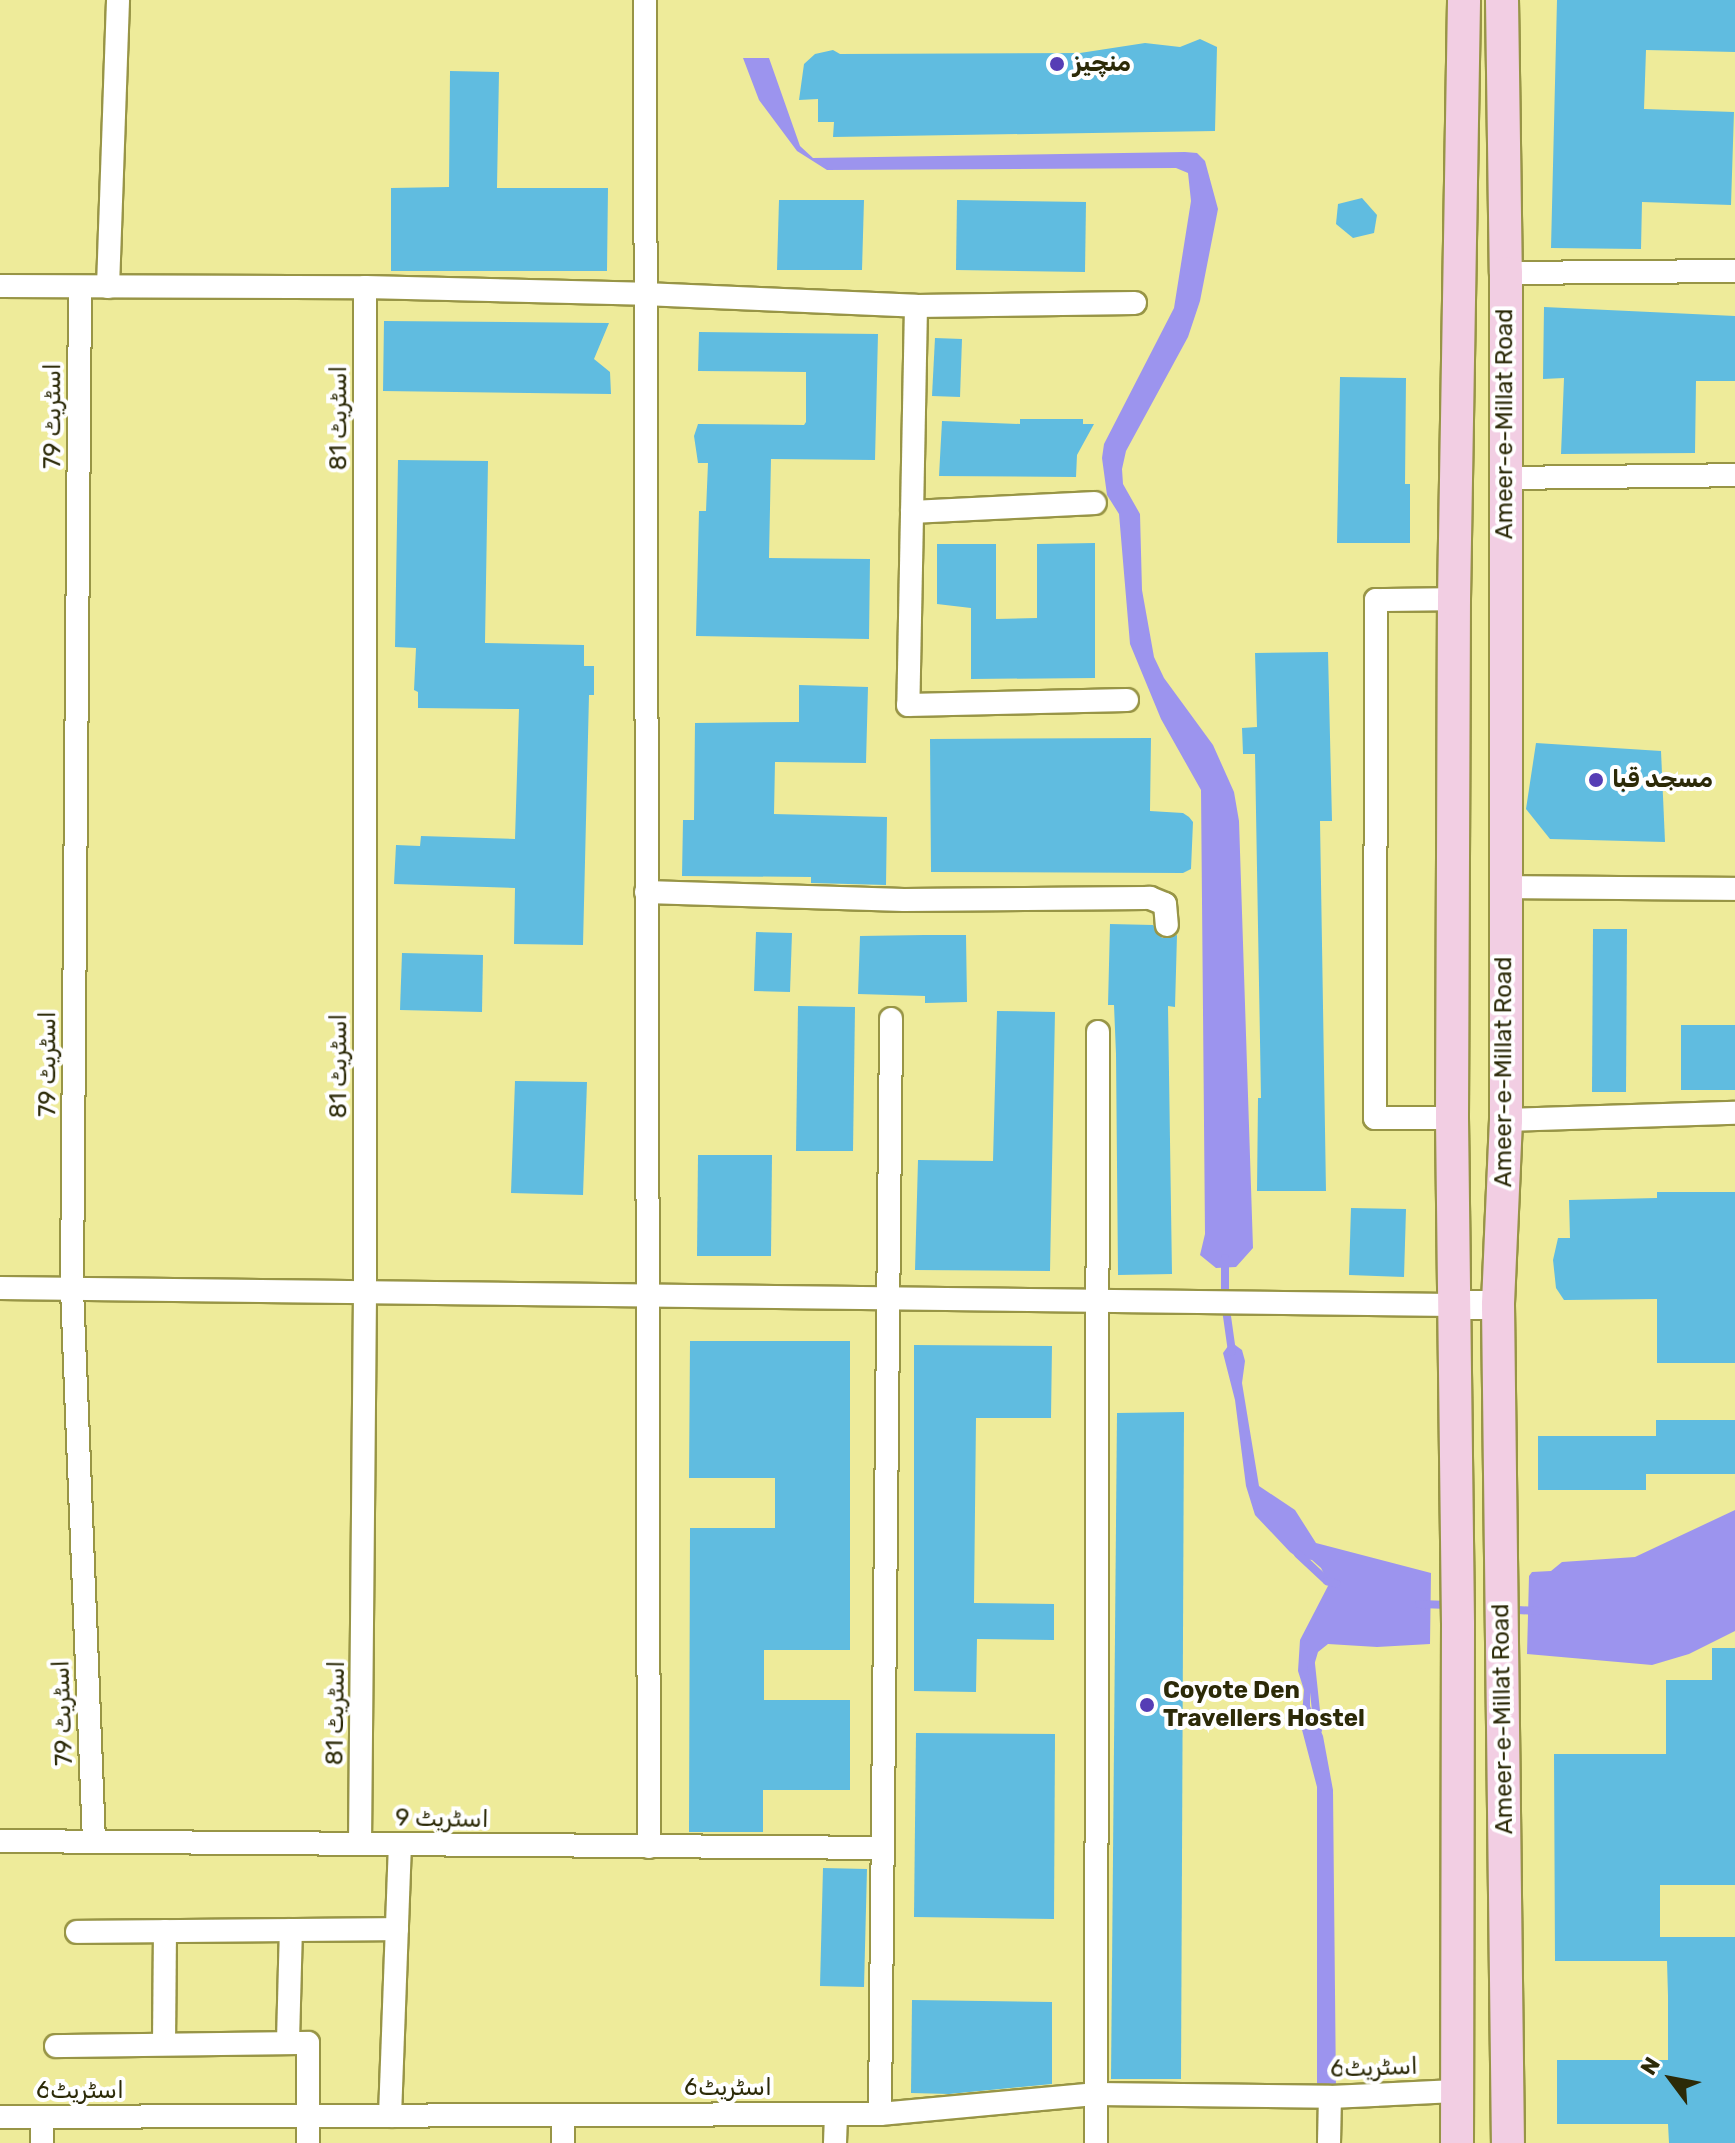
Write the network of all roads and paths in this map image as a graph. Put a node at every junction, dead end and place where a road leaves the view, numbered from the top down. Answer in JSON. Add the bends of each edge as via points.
{"nodes":[{"id":1,"x":118,"y":0,"type":"edge"},
{"id":2,"x":645,"y":0,"type":"edge"},
{"id":3,"x":1464,"y":0,"type":"edge"},
{"id":4,"x":1502,"y":0,"type":"edge"},
{"id":5,"x":1735,"y":271,"type":"edge"},
{"id":6,"x":1506,"y":273,"type":"junction"},
{"id":7,"x":0,"y":286,"type":"edge"},
{"id":8,"x":80,"y":287,"type":"junction"},
{"id":9,"x":108,"y":287,"type":"junction"},
{"id":10,"x":365,"y":287,"type":"junction"},
{"id":11,"x":644,"y":294,"type":"junction"},
{"id":12,"x":1135,"y":303,"type":"dead end"},
{"id":13,"x":916,"y":306,"type":"junction"},
{"id":14,"x":1735,"y":475,"type":"edge"},
{"id":15,"x":1505,"y":478,"type":"junction"},
{"id":16,"x":1095,"y":503,"type":"dead end"},
{"id":17,"x":912,"y":512,"type":"junction"},
{"id":18,"x":1454,"y":599,"type":"junction"},
{"id":19,"x":1503,"y":600,"type":"junction"},
{"id":20,"x":1127,"y":700,"type":"dead end"},
{"id":21,"x":1504,"y":887,"type":"junction"},
{"id":22,"x":1735,"y":889,"type":"edge"},
{"id":23,"x":646,"y":892,"type":"junction"},
{"id":24,"x":1167,"y":925,"type":"dead end"},
{"id":25,"x":891,"y":1019,"type":"dead end"},
{"id":26,"x":1098,"y":1032,"type":"dead end"},
{"id":27,"x":1735,"y":1113,"type":"edge"},
{"id":28,"x":1452,"y":1118,"type":"junction"},
{"id":29,"x":1506,"y":1120,"type":"junction"},
{"id":30,"x":0,"y":1288,"type":"edge"},
{"id":31,"x":72,"y":1289,"type":"junction"},
{"id":32,"x":365,"y":1292,"type":"junction"},
{"id":33,"x":647,"y":1295,"type":"junction"},
{"id":34,"x":890,"y":1297,"type":"junction"},
{"id":35,"x":1095,"y":1300,"type":"junction"},
{"id":36,"x":1453,"y":1305,"type":"junction"},
{"id":37,"x":1498,"y":1305,"type":"junction"},
{"id":38,"x":0,"y":1841,"type":"edge"},
{"id":39,"x":94,"y":1841,"type":"junction"},
{"id":40,"x":360,"y":1844,"type":"junction"},
{"id":41,"x":400,"y":1844,"type":"junction"},
{"id":42,"x":649,"y":1847,"type":"junction"},
{"id":43,"x":883,"y":1848,"type":"junction"},
{"id":44,"x":397,"y":1929,"type":"junction"},
{"id":45,"x":291,"y":1930,"type":"junction"},
{"id":46,"x":165,"y":1931,"type":"junction"},
{"id":47,"x":77,"y":1932,"type":"dead end"},
{"id":48,"x":288,"y":2041,"type":"junction"},
{"id":49,"x":164,"y":2044,"type":"junction"},
{"id":50,"x":56,"y":2046,"type":"dead end"},
{"id":51,"x":1455,"y":2091,"type":"junction"},
{"id":52,"x":1097,"y":2094,"type":"junction"},
{"id":53,"x":1330,"y":2097,"type":"junction"},
{"id":54,"x":836,"y":2114,"type":"junction"},
{"id":55,"x":880,"y":2114,"type":"junction"},
{"id":56,"x":563,"y":2115,"type":"junction"},
{"id":57,"x":308,"y":2116,"type":"junction"},
{"id":58,"x":390,"y":2116,"type":"junction"},
{"id":59,"x":0,"y":2117,"type":"edge"},
{"id":60,"x":42,"y":2117,"type":"junction"},
{"id":61,"x":42,"y":2143,"type":"edge"},
{"id":62,"x":308,"y":2143,"type":"edge"},
{"id":63,"x":563,"y":2143,"type":"edge"},
{"id":64,"x":835,"y":2143,"type":"edge"},
{"id":65,"x":1096,"y":2143,"type":"edge"},
{"id":66,"x":1329,"y":2143,"type":"edge"},
{"id":67,"x":1457,"y":2143,"type":"edge"},
{"id":68,"x":1508,"y":2143,"type":"edge"}],
"edges":[{"from":1,"to":9,"type":"street"},
{"from":2,"to":11,"type":"street"},
{"from":3,"to":18,"type":"main road","name":"Ameer-e-Millat Road"},
{"from":4,"to":6,"type":"main road","name":"Ameer-e-Millat Road"},
{"from":5,"to":6,"type":"street"},
{"from":6,"to":15,"type":"main road","name":"Ameer-e-Millat Road"},
{"from":7,"to":8,"type":"street"},
{"from":8,"to":9,"type":"street"},
{"from":8,"to":31,"type":"street","name":"اسٹریٹ 79"},
{"from":9,"to":10,"type":"street"},
{"from":10,"to":11,"type":"street"},
{"from":10,"to":32,"type":"street","name":"اسٹریٹ 81"},
{"from":11,"to":13,"type":"street"},
{"from":11,"to":23,"type":"street"},
{"from":12,"to":13,"type":"street"},
{"from":13,"to":17,"type":"street"},
{"from":14,"to":15,"type":"street"},
{"from":15,"to":19,"type":"main road","name":"Ameer-e-Millat Road"},
{"from":16,"to":17,"type":"street"},
{"from":17,"to":20,"type":"street","via":[[908,705]]},
{"from":18,"to":19,"type":"main road"},
{"from":18,"to":28,"type":"main road","name":"Ameer-e-Millat Road"},
{"from":18,"to":28,"type":"street","via":[[1376,600],[1375,1118]]},
{"from":19,"to":21,"type":"main road","name":"Ameer-e-Millat Road"},
{"from":21,"to":22,"type":"street"},
{"from":21,"to":29,"type":"main road","name":"Ameer-e-Millat Road"},
{"from":23,"to":24,"type":"street","via":[[904,900],[1150,898],[1165,904]]},
{"from":23,"to":33,"type":"street"},
{"from":25,"to":34,"type":"street"},
{"from":26,"to":35,"type":"street"},
{"from":27,"to":29,"type":"street"},
{"from":28,"to":36,"type":"main road","name":"Ameer-e-Millat Road"},
{"from":29,"to":37,"type":"main road","name":"Ameer-e-Millat Road"},
{"from":30,"to":31,"type":"street"},
{"from":31,"to":32,"type":"street"},
{"from":31,"to":39,"type":"street","name":"اسٹریٹ 79"},
{"from":32,"to":33,"type":"street"},
{"from":32,"to":40,"type":"street","name":"اسٹریٹ 81"},
{"from":33,"to":34,"type":"street"},
{"from":33,"to":42,"type":"street"},
{"from":34,"to":35,"type":"street"},
{"from":34,"to":43,"type":"street"},
{"from":35,"to":36,"type":"street"},
{"from":35,"to":52,"type":"street"},
{"from":36,"to":37,"type":"street"},
{"from":36,"to":51,"type":"main road","name":"Ameer-e-Millat Road","via":[[1458,1624]]},
{"from":37,"to":68,"type":"main road","name":"Ameer-e-Millat Road"},
{"from":38,"to":39,"type":"street","name":"اسٹریٹ 9"},
{"from":39,"to":40,"type":"street","name":"اسٹریٹ 9"},
{"from":40,"to":41,"type":"street","name":"اسٹریٹ 9"},
{"from":41,"to":42,"type":"street","name":"اسٹریٹ 9"},
{"from":41,"to":44,"type":"street"},
{"from":42,"to":43,"type":"street","name":"اسٹریٹ 9"},
{"from":43,"to":55,"type":"street"},
{"from":44,"to":45,"type":"street"},
{"from":44,"to":58,"type":"street"},
{"from":45,"to":46,"type":"street"},
{"from":45,"to":48,"type":"street"},
{"from":46,"to":47,"type":"street"},
{"from":46,"to":49,"type":"street"},
{"from":48,"to":49,"type":"street"},
{"from":48,"to":57,"type":"street","via":[[308,2043]]},
{"from":49,"to":50,"type":"street"},
{"from":51,"to":53,"type":"street","name":"اسٹریٹ6"},
{"from":51,"to":67,"type":"main road","name":"Ameer-e-Millat Road"},
{"from":52,"to":53,"type":"street","name":"اسٹریٹ6"},
{"from":52,"to":55,"type":"street","name":"اسٹریٹ6"},
{"from":52,"to":65,"type":"street"},
{"from":53,"to":66,"type":"street"},
{"from":54,"to":55,"type":"street","name":"اسٹریٹ6"},
{"from":54,"to":56,"type":"street","name":"اسٹریٹ6"},
{"from":54,"to":64,"type":"street"},
{"from":56,"to":58,"type":"street","name":"اسٹریٹ6"},
{"from":56,"to":63,"type":"street"},
{"from":57,"to":58,"type":"street","name":"اسٹریٹ6"},
{"from":57,"to":60,"type":"street","name":"اسٹریٹ6"},
{"from":57,"to":62,"type":"street"},
{"from":59,"to":60,"type":"street","name":"اسٹریٹ6"},
{"from":60,"to":61,"type":"street"}]}
